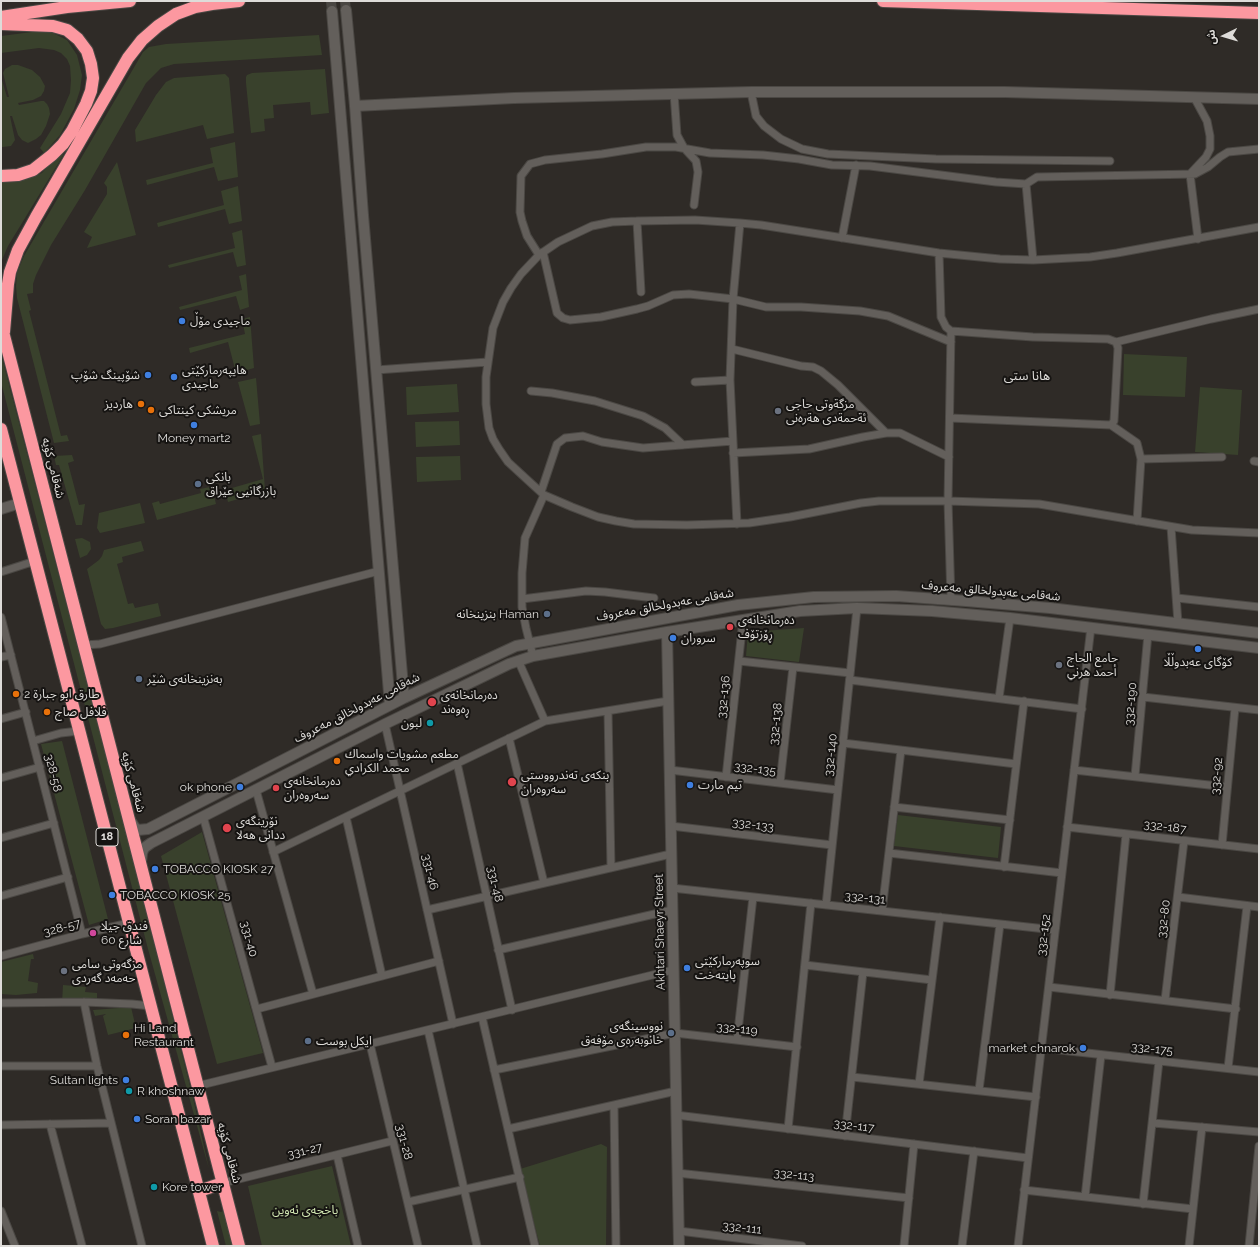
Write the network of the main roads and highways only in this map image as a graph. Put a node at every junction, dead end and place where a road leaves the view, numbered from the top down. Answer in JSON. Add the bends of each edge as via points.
{"nodes":[{"id":1,"x":130,"y":1,"type":"edge"},
{"id":2,"x":239,"y":1,"type":"edge"},
{"id":3,"x":883,"y":1,"type":"edge"},
{"id":4,"x":1259,"y":13,"type":"edge"},
{"id":5,"x":1,"y":17,"type":"edge"},
{"id":6,"x":1,"y":24,"type":"edge"},
{"id":7,"x":1,"y":176,"type":"edge"},
{"id":8,"x":1,"y":324,"type":"edge"},
{"id":9,"x":4,"y":338,"type":"junction"},
{"id":10,"x":1,"y":429,"type":"edge"},
{"id":11,"x":222,"y":1183,"type":"junction"},
{"id":12,"x":199,"y":1191,"type":"junction"},
{"id":13,"x":213,"y":1246,"type":"edge"},
{"id":14,"x":239,"y":1246,"type":"edge"}],
"edges":[{"from":1,"to":5,"type":"highway"},
{"from":2,"to":9,"type":"highway","via":[[195,7],[176,14],[146,37],[128,58],[18,250],[8,284]]},
{"from":3,"to":4,"type":"highway"},
{"from":6,"to":7,"type":"highway","via":[[53,26],[67,30],[87,51],[93,78],[86,104],[63,144],[33,170],[18,175]]},
{"from":8,"to":9,"type":"highway","name":"شەقامی کۆیە","number":"18"},
{"from":9,"to":11,"type":"highway","name":"شەقامی کۆیە","number":"18"},
{"from":10,"to":12,"type":"highway","number":"18"},
{"from":11,"to":12,"type":"highway"},
{"from":11,"to":14,"type":"highway","name":"شەقامی کۆیە","number":"18"},
{"from":12,"to":13,"type":"highway","number":"18"}]}
